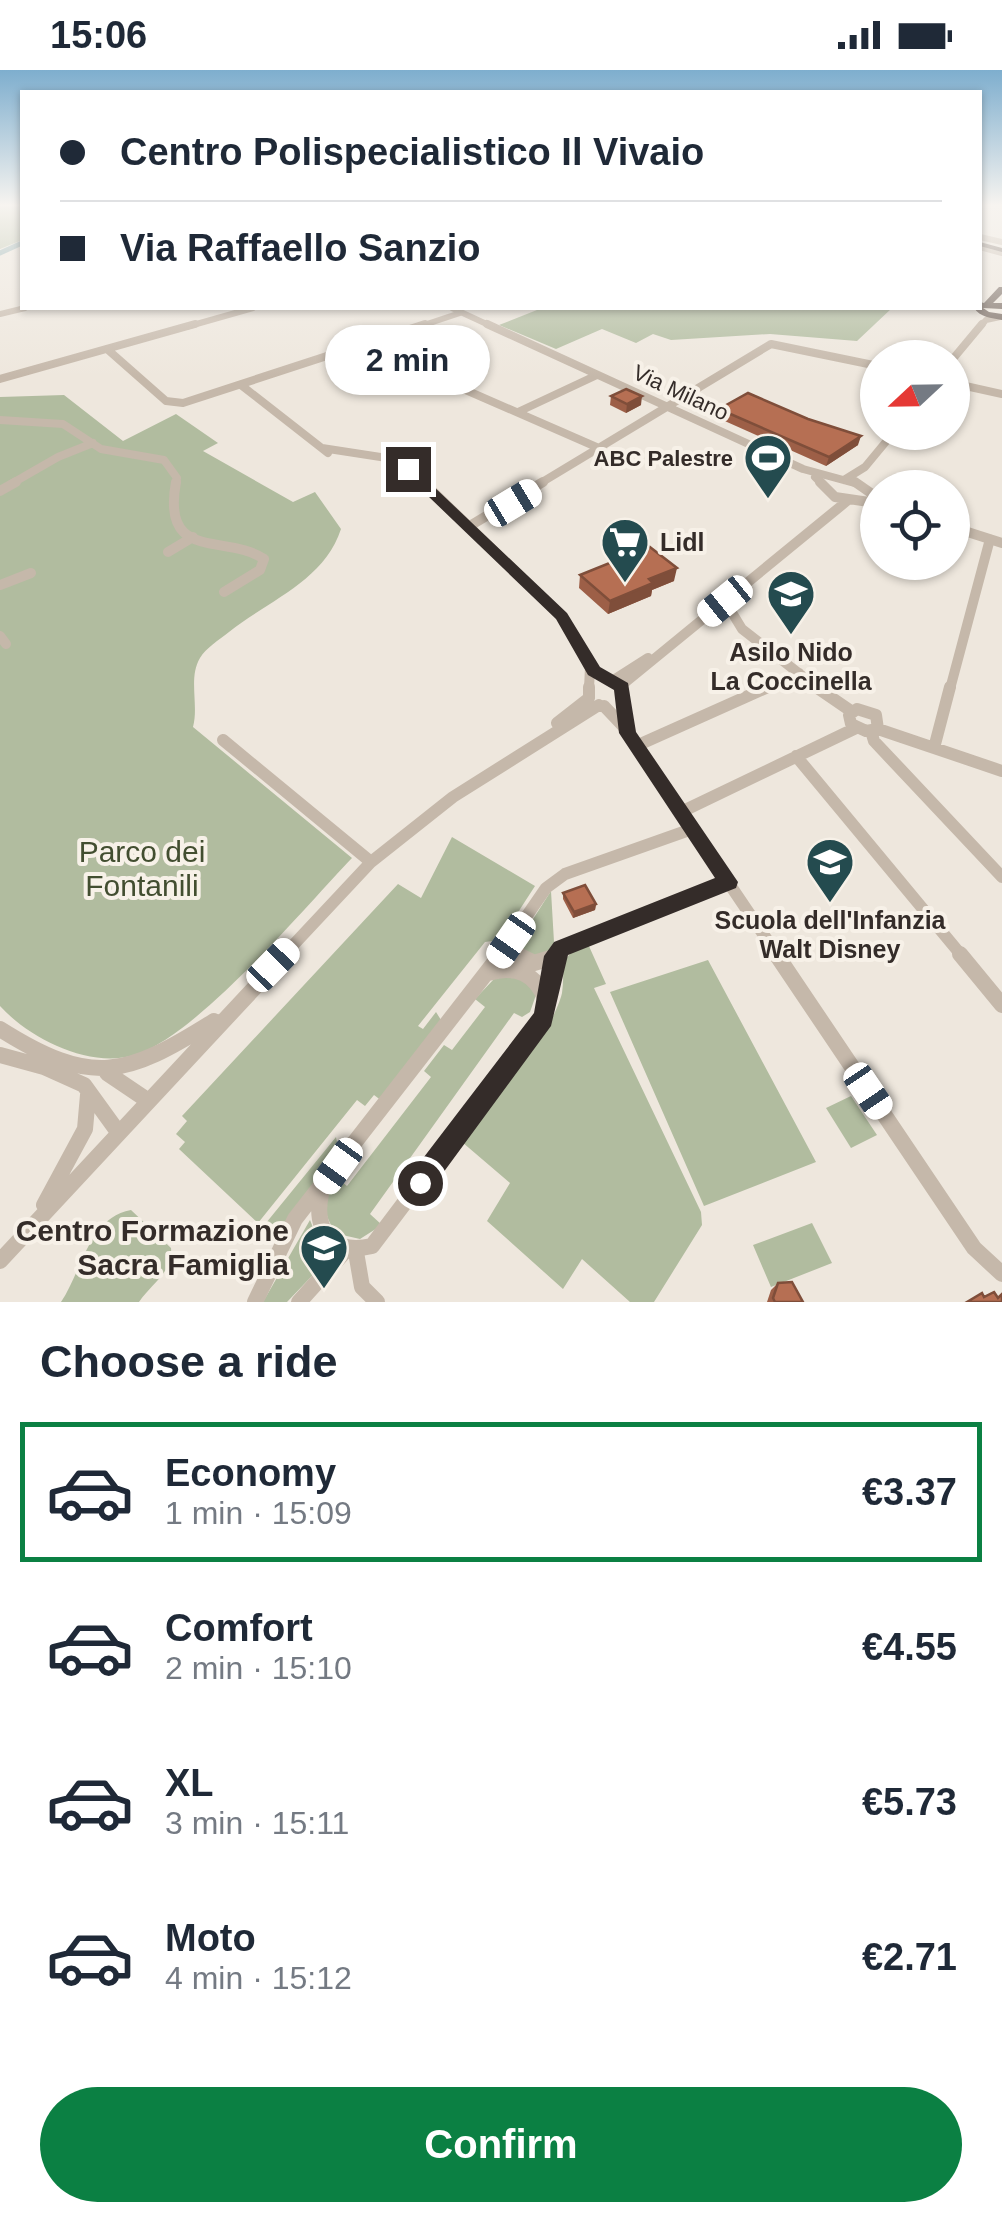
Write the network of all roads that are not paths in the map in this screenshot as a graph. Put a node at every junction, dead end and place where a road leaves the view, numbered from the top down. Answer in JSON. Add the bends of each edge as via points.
{"nodes":[{"id":1,"x":1002,"y":289,"type":"edge"},
{"id":2,"x":991,"y":309,"type":"edge"},
{"id":3,"x":246,"y":310,"type":"edge"},
{"id":4,"x":456,"y":310,"type":"edge"},
{"id":5,"x":967,"y":340,"type":"edge"},
{"id":6,"x":107,"y":349,"type":"junction"},
{"id":7,"x":860,"y":362,"type":"edge"},
{"id":8,"x":597,"y":375,"type":"junction"},
{"id":9,"x":0,"y":379,"type":"edge"},
{"id":10,"x":445,"y":381,"type":"dead end"},
{"id":11,"x":241,"y":384,"type":"junction"},
{"id":12,"x":970,"y":387,"type":"edge"},
{"id":13,"x":1002,"y":394,"type":"edge"},
{"id":14,"x":668,"y":408,"type":"junction"},
{"id":15,"x":518,"y":412,"type":"junction"},
{"id":16,"x":0,"y":420,"type":"edge"},
{"id":17,"x":93,"y":443,"type":"junction"},
{"id":18,"x":601,"y":449,"type":"junction"},
{"id":19,"x":879,"y":450,"type":"edge"},
{"id":20,"x":865,"y":466,"type":"junction"},
{"id":21,"x":834,"y":485,"type":"junction"},
{"id":22,"x":0,"y":491,"type":"edge"},
{"id":23,"x":858,"y":494,"type":"junction"},
{"id":24,"x":823,"y":520,"type":"junction"},
{"id":25,"x":468,"y":527,"type":"junction"},
{"id":26,"x":970,"y":533,"type":"edge"},
{"id":27,"x":193,"y":538,"type":"junction"},
{"id":28,"x":996,"y":541,"type":"edge"},
{"id":29,"x":168,"y":552,"type":"dead end"},
{"id":30,"x":31,"y":573,"type":"dead end"},
{"id":31,"x":0,"y":585,"type":"edge"},
{"id":32,"x":224,"y":592,"type":"dead end"},
{"id":33,"x":725,"y":601,"type":"junction"},
{"id":34,"x":590,"y":667,"type":"junction"},
{"id":35,"x":799,"y":672,"type":"junction"},
{"id":36,"x":613,"y":682,"type":"junction"},
{"id":37,"x":596,"y":698,"type":"junction"},
{"id":38,"x":622,"y":700,"type":"junction"},
{"id":39,"x":851,"y":712,"type":"junction"},
{"id":40,"x":868,"y":729,"type":"junction"},
{"id":41,"x":632,"y":739,"type":"junction"},
{"id":42,"x":223,"y":740,"type":"dead end"},
{"id":43,"x":934,"y":748,"type":"junction"},
{"id":44,"x":796,"y":756,"type":"junction"},
{"id":45,"x":1002,"y":771,"type":"edge"},
{"id":46,"x":681,"y":812,"type":"junction"},
{"id":47,"x":692,"y":828,"type":"junction"},
{"id":48,"x":371,"y":862,"type":"junction"},
{"id":49,"x":1002,"y":877,"type":"edge"},
{"id":50,"x":728,"y":882,"type":"junction"},
{"id":51,"x":511,"y":940,"type":"junction"},
{"id":52,"x":554,"y":956,"type":"junction"},
{"id":53,"x":488,"y":972,"type":"junction"},
{"id":54,"x":1002,"y":1005,"type":"edge"},
{"id":55,"x":230,"y":1010,"type":"junction"},
{"id":56,"x":546,"y":1010,"type":"junction"},
{"id":57,"x":0,"y":1029,"type":"edge"},
{"id":58,"x":0,"y":1055,"type":"edge"},
{"id":59,"x":106,"y":1073,"type":"junction"},
{"id":60,"x":88,"y":1090,"type":"junction"},
{"id":61,"x":147,"y":1100,"type":"junction"},
{"id":62,"x":118,"y":1132,"type":"junction"},
{"id":63,"x":324,"y":1186,"type":"junction"},
{"id":64,"x":34,"y":1223,"type":"junction"},
{"id":65,"x":351,"y":1252,"type":"junction"},
{"id":66,"x":0,"y":1261,"type":"edge"},
{"id":67,"x":1002,"y":1274,"type":"edge"},
{"id":68,"x":254,"y":1302,"type":"edge"},
{"id":69,"x":298,"y":1302,"type":"edge"},
{"id":70,"x":377,"y":1302,"type":"edge"}],
"edges":[{"from":1,"to":2,"type":"main road"},
{"from":2,"to":5,"type":"street"},
{"from":3,"to":6,"type":"street"},
{"from":4,"to":8,"type":"street","name":"Via Milano"},
{"from":4,"to":11,"type":"street"},
{"from":6,"to":9,"type":"street"},
{"from":6,"to":11,"type":"street","via":[[172,403]]},
{"from":7,"to":14,"type":"street","via":[[771,344]]},
{"from":8,"to":14,"type":"street","name":"Via Milano"},
{"from":8,"to":15,"type":"street"},
{"from":10,"to":15,"type":"street"},
{"from":11,"to":25,"type":"street","via":[[338,460],[388,461],[408,469]]},
{"from":12,"to":13,"type":"street"},
{"from":14,"to":18,"type":"street"},
{"from":14,"to":21,"type":"street","name":"Via Milano"},
{"from":15,"to":18,"type":"street"},
{"from":16,"to":17,"type":"street","via":[[63,424]]},
{"from":17,"to":22,"type":"street"},
{"from":17,"to":27,"type":"street","via":[[164,460],[177,478],[175,520]]},
{"from":18,"to":25,"type":"street"},
{"from":19,"to":20,"type":"street"},
{"from":20,"to":21,"type":"street"},
{"from":20,"to":23,"type":"street"},
{"from":21,"to":23,"type":"street"},
{"from":21,"to":23,"type":"street"},
{"from":21,"to":24,"type":"street"},
{"from":23,"to":24,"type":"street"},
{"from":24,"to":33,"type":"street"},
{"from":25,"to":34,"type":"street","via":[[561,616]]},
{"from":26,"to":28,"type":"street"},
{"from":27,"to":29,"type":"street"},
{"from":27,"to":32,"type":"street","via":[[264,559],[260,570]]},
{"from":28,"to":43,"type":"street"},
{"from":30,"to":31,"type":"street"},
{"from":33,"to":35,"type":"street","via":[[732,620]]},
{"from":33,"to":36,"type":"street"},
{"from":34,"to":36,"type":"street"},
{"from":34,"to":37,"type":"street"},
{"from":35,"to":39,"type":"street"},
{"from":35,"to":41,"type":"street"},
{"from":36,"to":37,"type":"street"},
{"from":36,"to":38,"type":"street"},
{"from":37,"to":38,"type":"street"},
{"from":37,"to":41,"type":"street"},
{"from":37,"to":48,"type":"street"},
{"from":38,"to":41,"type":"street"},
{"from":39,"to":40,"type":"street","via":[[848,719]]},
{"from":39,"to":40,"type":"street","via":[[876,715]]},
{"from":40,"to":43,"type":"street"},
{"from":40,"to":44,"type":"street"},
{"from":40,"to":49,"type":"street"},
{"from":41,"to":46,"type":"street"},
{"from":42,"to":48,"type":"street"},
{"from":43,"to":45,"type":"street"},
{"from":44,"to":46,"type":"street"},
{"from":44,"to":54,"type":"street"},
{"from":46,"to":47,"type":"street"},
{"from":47,"to":50,"type":"street"},
{"from":47,"to":51,"type":"street","via":[[555,880]]},
{"from":48,"to":55,"type":"street"},
{"from":50,"to":52,"type":"street","via":[[567,944]]},
{"from":50,"to":67,"type":"street","via":[[974,1248]]},
{"from":51,"to":52,"type":"street","via":[[527,962]]},
{"from":51,"to":53,"type":"street"},
{"from":52,"to":56,"type":"street"},
{"from":53,"to":56,"type":"street","via":[[511,968],[533,978]]},
{"from":53,"to":63,"type":"street"},
{"from":55,"to":59,"type":"street","via":[[152,1059]]},
{"from":55,"to":61,"type":"street"},
{"from":56,"to":65,"type":"street","via":[[372,1246]]},
{"from":57,"to":59,"type":"street","via":[[28,1048]]},
{"from":58,"to":60,"type":"street","via":[[44,1067]]},
{"from":59,"to":61,"type":"street"},
{"from":60,"to":62,"type":"street"},
{"from":60,"to":64,"type":"street","via":[[86,1129]]},
{"from":61,"to":62,"type":"street"},
{"from":62,"to":64,"type":"street"},
{"from":63,"to":65,"type":"street","via":[[318,1226],[328,1242]]},
{"from":63,"to":68,"type":"street","via":[[294,1219]]},
{"from":64,"to":66,"type":"street"},
{"from":65,"to":69,"type":"street"},
{"from":65,"to":70,"type":"street","via":[[362,1286]]}]}
